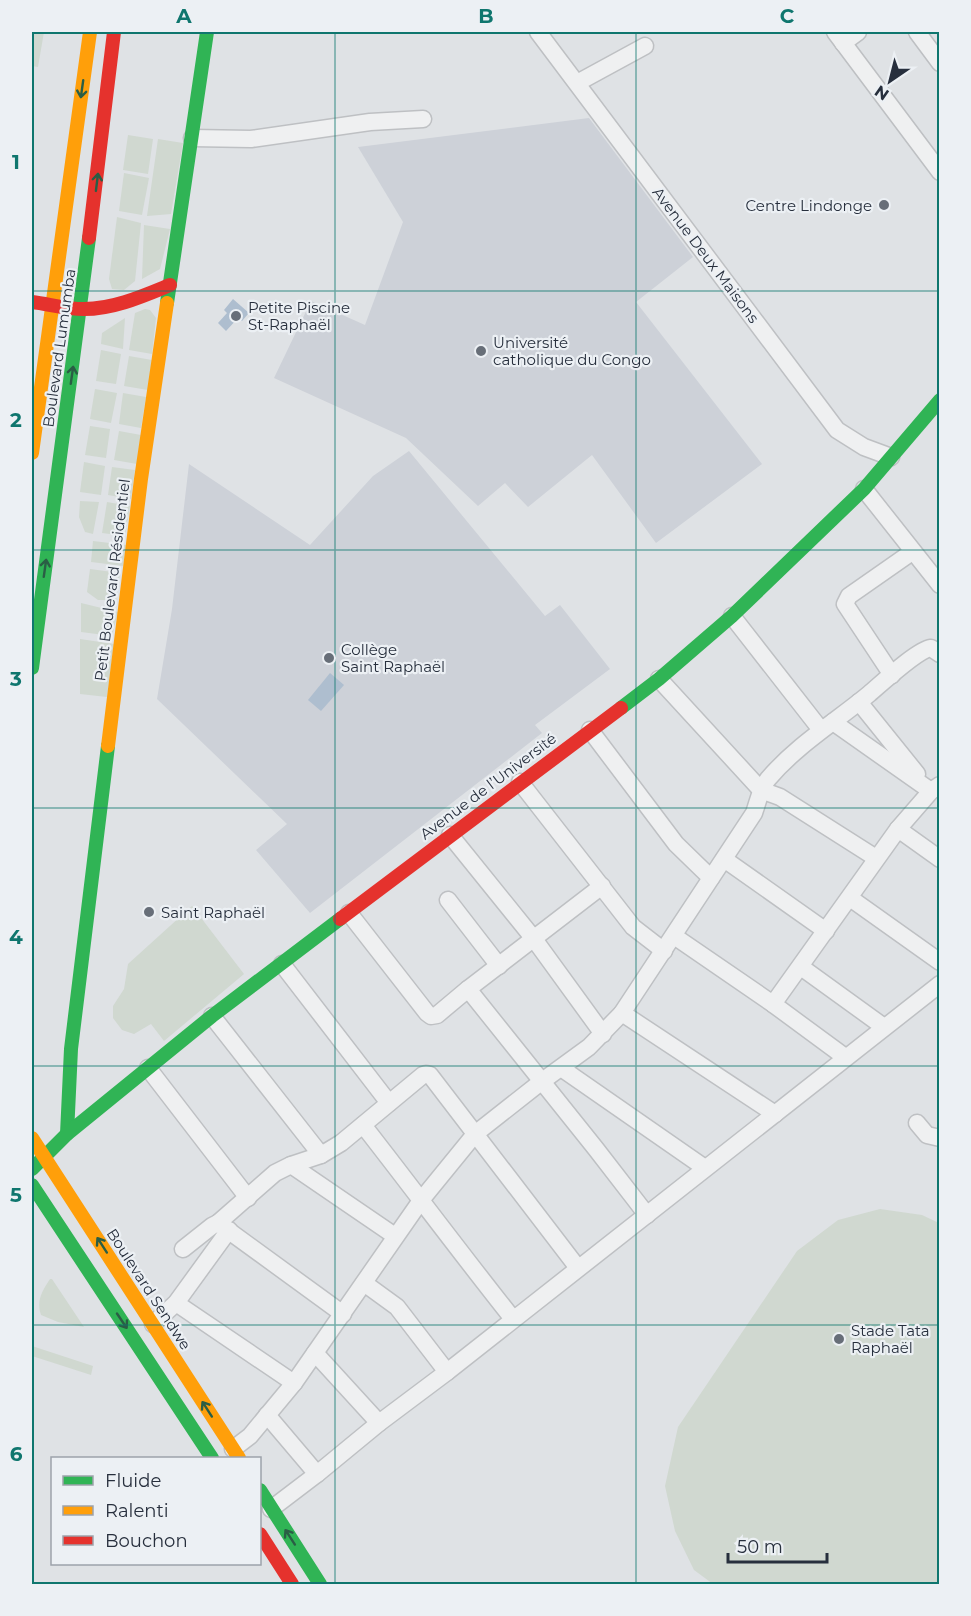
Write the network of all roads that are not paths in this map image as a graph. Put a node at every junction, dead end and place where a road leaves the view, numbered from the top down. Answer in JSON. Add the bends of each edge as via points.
{"nodes":[{"id":1,"x":90,"y":32,"type":"edge"},
{"id":2,"x":114,"y":32,"type":"edge"},
{"id":3,"x":207,"y":32,"type":"edge"},
{"id":4,"x":538,"y":32,"type":"edge"},
{"id":5,"x":858,"y":32,"type":"edge"},
{"id":6,"x":917,"y":32,"type":"edge"},
{"id":7,"x":839,"y":37,"type":"edge"},
{"id":8,"x":645,"y":46,"type":"dead end"},
{"id":9,"x":939,"y":63,"type":"edge"},
{"id":10,"x":577,"y":83,"type":"junction"},
{"id":11,"x":423,"y":119,"type":"dead end"},
{"id":12,"x":192,"y":138,"type":"junction"},
{"id":13,"x":939,"y":172,"type":"edge"},
{"id":14,"x":170,"y":285,"type":"junction"},
{"id":15,"x":32,"y":302,"type":"edge"},
{"id":16,"x":52,"y":305,"type":"junction"},
{"id":17,"x":81,"y":309,"type":"junction"},
{"id":18,"x":939,"y":400,"type":"edge"},
{"id":19,"x":32,"y":453,"type":"edge"},
{"id":20,"x":891,"y":458,"type":"junction"},
{"id":21,"x":864,"y":489,"type":"junction"},
{"id":22,"x":912,"y":552,"type":"junction"},
{"id":23,"x":938,"y":580,"type":"edge"},
{"id":24,"x":732,"y":616,"type":"junction"},
{"id":25,"x":939,"y":654,"type":"edge"},
{"id":26,"x":32,"y":668,"type":"edge"},
{"id":27,"x":892,"y":675,"type":"junction"},
{"id":28,"x":659,"y":679,"type":"junction"},
{"id":29,"x":859,"y":702,"type":"junction"},
{"id":30,"x":827,"y":726,"type":"junction"},
{"id":31,"x":590,"y":730,"type":"junction"},
{"id":32,"x":520,"y":782,"type":"junction"},
{"id":33,"x":935,"y":788,"type":"edge"},
{"id":34,"x":761,"y":790,"type":"junction"},
{"id":35,"x":898,"y":829,"type":"junction"},
{"id":36,"x":450,"y":835,"type":"junction"},
{"id":37,"x":876,"y":858,"type":"junction"},
{"id":38,"x":724,"y":859,"type":"junction"},
{"id":39,"x":939,"y":859,"type":"edge"},
{"id":40,"x":711,"y":878,"type":"junction"},
{"id":41,"x":602,"y":886,"type":"junction"},
{"id":42,"x":850,"y":898,"type":"junction"},
{"id":43,"x":448,"y":900,"type":"dead end"},
{"id":44,"x":349,"y":913,"type":"junction"},
{"id":45,"x":826,"y":931,"type":"junction"},
{"id":46,"x":674,"y":936,"type":"junction"},
{"id":47,"x":534,"y":939,"type":"junction"},
{"id":48,"x":664,"y":951,"type":"junction"},
{"id":49,"x":939,"y":962,"type":"edge"},
{"id":50,"x":282,"y":964,"type":"junction"},
{"id":51,"x":500,"y":966,"type":"junction"},
{"id":52,"x":801,"y":967,"type":"junction"},
{"id":53,"x":939,"y":984,"type":"edge"},
{"id":54,"x":468,"y":989,"type":"junction"},
{"id":55,"x":773,"y":1004,"type":"junction"},
{"id":56,"x":622,"y":1013,"type":"junction"},
{"id":57,"x":213,"y":1017,"type":"junction"},
{"id":58,"x":884,"y":1028,"type":"junction"},
{"id":59,"x":603,"y":1034,"type":"junction"},
{"id":60,"x":845,"y":1057,"type":"junction"},
{"id":61,"x":148,"y":1068,"type":"junction"},
{"id":62,"x":561,"y":1068,"type":"junction"},
{"id":63,"x":541,"y":1082,"type":"junction"},
{"id":64,"x":389,"y":1103,"type":"junction"},
{"id":65,"x":776,"y":1114,"type":"junction"},
{"id":66,"x":917,"y":1123,"type":"dead end"},
{"id":67,"x":363,"y":1125,"type":"junction"},
{"id":68,"x":67,"y":1134,"type":"junction"},
{"id":69,"x":475,"y":1134,"type":"junction"},
{"id":70,"x":32,"y":1138,"type":"edge"},
{"id":71,"x":939,"y":1138,"type":"edge"},
{"id":72,"x":321,"y":1155,"type":"junction"},
{"id":73,"x":44,"y":1157,"type":"junction"},
{"id":74,"x":291,"y":1165,"type":"junction"},
{"id":75,"x":705,"y":1168,"type":"junction"},
{"id":76,"x":32,"y":1169,"type":"edge"},
{"id":77,"x":32,"y":1185,"type":"edge"},
{"id":78,"x":248,"y":1198,"type":"junction"},
{"id":79,"x":422,"y":1199,"type":"junction"},
{"id":80,"x":647,"y":1215,"type":"junction"},
{"id":81,"x":223,"y":1227,"type":"junction"},
{"id":82,"x":395,"y":1236,"type":"junction"},
{"id":83,"x":183,"y":1249,"type":"dead end"},
{"id":84,"x":578,"y":1268,"type":"junction"},
{"id":85,"x":364,"y":1283,"type":"junction"},
{"id":86,"x":176,"y":1303,"type":"junction"},
{"id":87,"x":343,"y":1314,"type":"junction"},
{"id":88,"x":513,"y":1319,"type":"junction"},
{"id":89,"x":153,"y":1324,"type":"junction"},
{"id":90,"x":315,"y":1353,"type":"junction"},
{"id":91,"x":447,"y":1372,"type":"junction"},
{"id":92,"x":294,"y":1383,"type":"junction"},
{"id":93,"x":267,"y":1415,"type":"junction"},
{"id":94,"x":378,"y":1423,"type":"junction"},
{"id":95,"x":236,"y":1454,"type":"edge"},
{"id":96,"x":211,"y":1457,"type":"edge"},
{"id":97,"x":317,"y":1474,"type":"junction"},
{"id":98,"x":261,"y":1493,"type":"edge"},
{"id":99,"x":271,"y":1509,"type":"junction"},
{"id":100,"x":261,"y":1536,"type":"edge"},
{"id":101,"x":292,"y":1584,"type":"edge"},
{"id":102,"x":320,"y":1584,"type":"edge"}],
"edges":[{"from":1,"to":16,"type":"main road","name":"Boulevard Lumumba","one_way":true},
{"from":17,"to":2,"type":"main road","name":"Boulevard Lumumba","one_way":true},
{"from":3,"to":12,"type":"main road","name":"Petit Boulevard Résidentiel"},
{"from":4,"to":10,"type":"street","name":"Avenue Deux Maisons"},
{"from":5,"to":7,"type":"street"},
{"from":6,"to":9,"type":"street"},
{"from":7,"to":13,"type":"street"},
{"from":8,"to":10,"type":"street"},
{"from":10,"to":20,"type":"street","name":"Avenue Deux Maisons","via":[[837,430]]},
{"from":11,"to":12,"type":"street","via":[[370,122],[251,139]]},
{"from":12,"to":14,"type":"main road","name":"Petit Boulevard Résidentiel"},
{"from":14,"to":17,"type":"main road","via":[[123,302]]},
{"from":14,"to":68,"type":"main road","name":"Petit Boulevard Résidentiel","via":[[141,479],[71,1049]]},
{"from":15,"to":16,"type":"main road"},
{"from":16,"to":17,"type":"main road"},
{"from":16,"to":19,"type":"main road","name":"Boulevard Lumumba"},
{"from":26,"to":17,"type":"main road","name":"Boulevard Lumumba","one_way":true},
{"from":18,"to":20,"type":"main road","name":"Avenue de l’Université"},
{"from":20,"to":21,"type":"main road","name":"Avenue de l’Université"},
{"from":21,"to":22,"type":"street"},
{"from":21,"to":24,"type":"main road","name":"Avenue de l’Université"},
{"from":22,"to":23,"type":"street"},
{"from":22,"to":27,"type":"street","via":[[849,596],[845,604]]},
{"from":24,"to":28,"type":"main road","name":"Avenue de l’Université"},
{"from":24,"to":30,"type":"street"},
{"from":25,"to":27,"type":"street","via":[[928,648]]},
{"from":27,"to":29,"type":"street"},
{"from":28,"to":31,"type":"main road","name":"Avenue de l’Université"},
{"from":28,"to":34,"type":"street"},
{"from":29,"to":30,"type":"street"},
{"from":29,"to":33,"type":"street"},
{"from":30,"to":33,"type":"street"},
{"from":30,"to":34,"type":"street","via":[[776,770]]},
{"from":31,"to":32,"type":"main road","name":"Avenue de l’Université"},
{"from":31,"to":40,"type":"street","via":[[676,844]]},
{"from":32,"to":36,"type":"main road","name":"Avenue de l’Université"},
{"from":32,"to":41,"type":"street"},
{"from":33,"to":35,"type":"street"},
{"from":34,"to":37,"type":"street","via":[[780,797]]},
{"from":34,"to":38,"type":"street","via":[[754,813]]},
{"from":35,"to":37,"type":"street"},
{"from":35,"to":39,"type":"street"},
{"from":36,"to":44,"type":"main road","name":"Avenue de l’Université"},
{"from":36,"to":47,"type":"street"},
{"from":37,"to":42,"type":"street"},
{"from":38,"to":40,"type":"street"},
{"from":38,"to":45,"type":"street"},
{"from":40,"to":46,"type":"street"},
{"from":41,"to":47,"type":"street"},
{"from":41,"to":48,"type":"street","via":[[633,927]]},
{"from":42,"to":45,"type":"street"},
{"from":42,"to":49,"type":"street"},
{"from":43,"to":51,"type":"street"},
{"from":44,"to":50,"type":"main road","name":"Avenue de l’Université"},
{"from":44,"to":54,"type":"street","via":[[431,1016]]},
{"from":45,"to":52,"type":"street"},
{"from":46,"to":48,"type":"street"},
{"from":46,"to":55,"type":"street"},
{"from":47,"to":51,"type":"street"},
{"from":47,"to":59,"type":"street"},
{"from":48,"to":56,"type":"street"},
{"from":50,"to":57,"type":"main road","name":"Avenue de l’Université"},
{"from":50,"to":64,"type":"street"},
{"from":51,"to":54,"type":"street"},
{"from":52,"to":55,"type":"street"},
{"from":52,"to":58,"type":"street"},
{"from":53,"to":58,"type":"street"},
{"from":54,"to":63,"type":"street"},
{"from":55,"to":60,"type":"street"},
{"from":56,"to":59,"type":"street"},
{"from":56,"to":65,"type":"street"},
{"from":57,"to":61,"type":"main road","name":"Avenue de l’Université"},
{"from":57,"to":72,"type":"street"},
{"from":58,"to":60,"type":"street"},
{"from":59,"to":62,"type":"street"},
{"from":60,"to":65,"type":"street"},
{"from":61,"to":68,"type":"main road","name":"Avenue de l’Université"},
{"from":61,"to":78,"type":"street"},
{"from":62,"to":63,"type":"street"},
{"from":62,"to":75,"type":"street"},
{"from":63,"to":69,"type":"street"},
{"from":63,"to":80,"type":"street"},
{"from":64,"to":67,"type":"street"},
{"from":64,"to":69,"type":"street","via":[[423,1075],[430,1075]]},
{"from":65,"to":75,"type":"street"},
{"from":66,"to":71,"type":"street","via":[[927,1135]]},
{"from":67,"to":72,"type":"street"},
{"from":67,"to":79,"type":"street"},
{"from":68,"to":73,"type":"main road","name":"Avenue de l’Université"},
{"from":69,"to":79,"type":"street"},
{"from":69,"to":84,"type":"street"},
{"from":70,"to":73,"type":"main road","name":"Boulevard Sendwe"},
{"from":72,"to":74,"type":"street"},
{"from":73,"to":76,"type":"main road","name":"Avenue de l’Université"},
{"from":89,"to":73,"type":"main road","name":"Boulevard Sendwe","one_way":true},
{"from":74,"to":78,"type":"street","via":[[275,1173]]},
{"from":74,"to":82,"type":"street"},
{"from":75,"to":80,"type":"street"},
{"from":77,"to":96,"type":"main road","one_way":true},
{"from":78,"to":81,"type":"street"},
{"from":79,"to":82,"type":"street"},
{"from":79,"to":88,"type":"street"},
{"from":80,"to":84,"type":"street"},
{"from":81,"to":83,"type":"street","via":[[212,1226]]},
{"from":81,"to":86,"type":"street"},
{"from":81,"to":87,"type":"street"},
{"from":82,"to":85,"type":"street"},
{"from":84,"to":88,"type":"street"},
{"from":85,"to":87,"type":"street"},
{"from":85,"to":91,"type":"street","via":[[397,1307]]},
{"from":86,"to":89,"type":"street"},
{"from":86,"to":92,"type":"street"},
{"from":87,"to":90,"type":"street"},
{"from":88,"to":91,"type":"street"},
{"from":95,"to":89,"type":"main road","name":"Boulevard Sendwe","one_way":true},
{"from":90,"to":92,"type":"street"},
{"from":90,"to":94,"type":"street"},
{"from":91,"to":94,"type":"street"},
{"from":92,"to":93,"type":"street"},
{"from":93,"to":95,"type":"street"},
{"from":93,"to":97,"type":"street"},
{"from":94,"to":97,"type":"street"},
{"from":97,"to":99,"type":"street"},
{"from":98,"to":99,"type":"main road"},
{"from":102,"to":99,"type":"main road","one_way":true},
{"from":100,"to":101,"type":"main road"}]}
